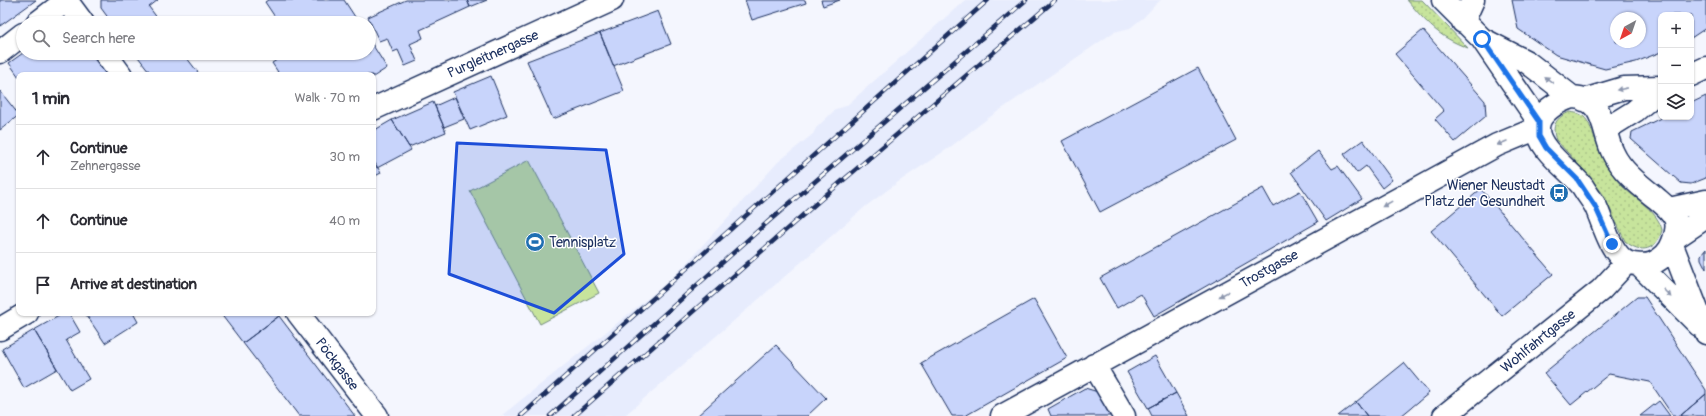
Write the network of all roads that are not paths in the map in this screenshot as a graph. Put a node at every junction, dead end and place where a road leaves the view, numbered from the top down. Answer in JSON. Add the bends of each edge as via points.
{"nodes":[{"id":1,"x":66,"y":0,"type":"edge"},
{"id":2,"x":612,"y":0,"type":"edge"},
{"id":3,"x":1443,"y":0,"type":"edge"},
{"id":4,"x":1473,"y":0,"type":"edge"},
{"id":5,"x":46,"y":16,"type":"edge"},
{"id":6,"x":78,"y":16,"type":"edge"},
{"id":7,"x":1463,"y":22,"type":"junction"},
{"id":8,"x":16,"y":39,"type":"edge"},
{"id":9,"x":1482,"y":39,"type":"junction"},
{"id":10,"x":0,"y":52,"type":"edge"},
{"id":11,"x":110,"y":60,"type":"edge"},
{"id":12,"x":1706,"y":68,"type":"edge"},
{"id":13,"x":119,"y":72,"type":"edge"},
{"id":14,"x":1694,"y":74,"type":"edge"},
{"id":15,"x":1658,"y":88,"type":"edge"},
{"id":16,"x":1658,"y":91,"type":"edge"},
{"id":17,"x":1578,"y":98,"type":"junction"},
{"id":18,"x":376,"y":108,"type":"edge"},
{"id":19,"x":1538,"y":125,"type":"junction"},
{"id":20,"x":1606,"y":129,"type":"junction"},
{"id":21,"x":1706,"y":201,"type":"edge"},
{"id":22,"x":1669,"y":209,"type":"junction"},
{"id":23,"x":1706,"y":217,"type":"edge"},
{"id":24,"x":1673,"y":242,"type":"junction"},
{"id":25,"x":1633,"y":263,"type":"junction"},
{"id":26,"x":22,"y":316,"type":"edge"},
{"id":27,"x":300,"y":316,"type":"edge"},
{"id":28,"x":0,"y":329,"type":"edge"},
{"id":29,"x":1705,"y":332,"type":"edge"},
{"id":30,"x":1094,"y":365,"type":"junction"},
{"id":31,"x":377,"y":416,"type":"edge"},
{"id":32,"x":1002,"y":416,"type":"edge"},
{"id":33,"x":1124,"y":416,"type":"edge"},
{"id":34,"x":1444,"y":416,"type":"edge"}],
"edges":[{"from":1,"to":5,"type":"street"},
{"from":1,"to":6,"type":"street"},
{"from":2,"to":18,"type":"street","name":"Purgleitnergasse"},
{"from":3,"to":7,"type":"street"},
{"from":4,"to":7,"type":"street"},
{"from":7,"to":9,"type":"street"},
{"from":8,"to":10,"type":"street"},
{"from":17,"to":9,"type":"street","one_way":true,"via":[[1527,62]]},
{"from":9,"to":19,"type":"street"},
{"from":11,"to":13,"type":"street"},
{"from":12,"to":14,"type":"street"},
{"from":15,"to":17,"type":"street","one_way":true,"via":[[1624,88]]},
{"from":16,"to":20,"type":"street","via":[[1635,111]]},
{"from":17,"to":19,"type":"street","via":[[1565,99],[1552,107],[1542,116]]},
{"from":17,"to":20,"type":"street","via":[[1593,105]]},
{"from":19,"to":25,"type":"street","via":[[1539,136],[1546,148],[1577,179],[1595,206],[1618,255]]},
{"from":19,"to":30,"type":"street","name":"Trostgasse","one_way":true},
{"from":20,"to":22,"type":"street","via":[[1612,153],[1631,177]]},
{"from":21,"to":22,"type":"street"},
{"from":22,"to":24,"type":"street","via":[[1675,217],[1677,227]]},
{"from":23,"to":24,"type":"street"},
{"from":24,"to":25,"type":"street","via":[[1659,260],[1651,264]]},
{"from":24,"to":29,"type":"street"},
{"from":25,"to":29,"type":"street","one_way":true},
{"from":25,"to":34,"type":"street","name":"Wohlfahrtgasse"},
{"from":26,"to":28,"type":"street"},
{"from":27,"to":31,"type":"street","name":"Pöckgasse"},
{"from":30,"to":32,"type":"street","name":"Trostgasse"},
{"from":30,"to":33,"type":"street"}]}
